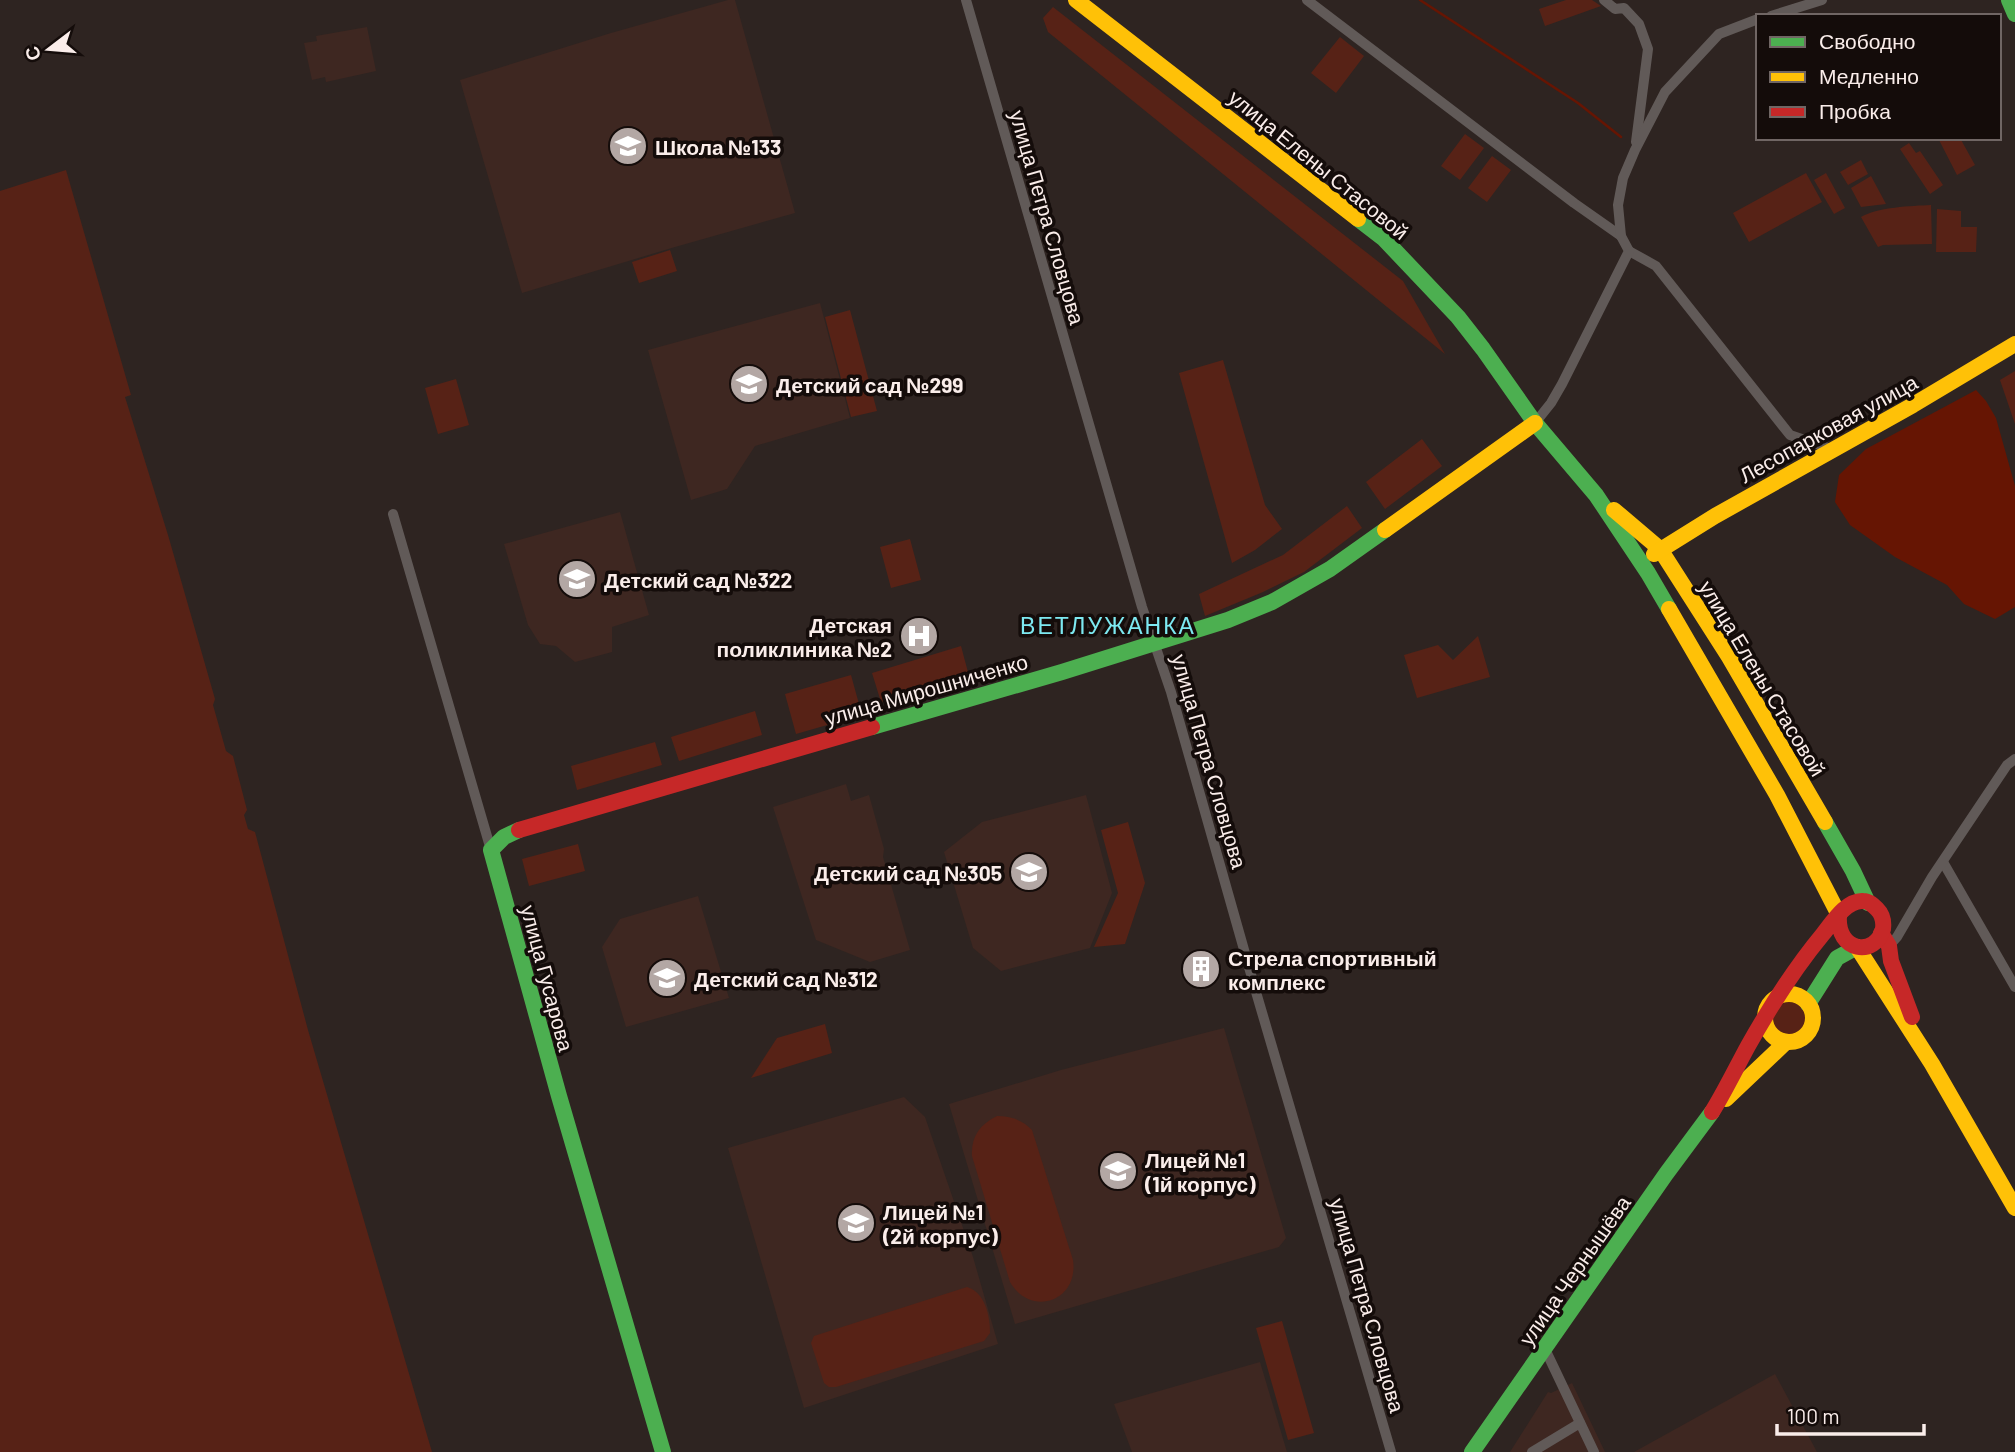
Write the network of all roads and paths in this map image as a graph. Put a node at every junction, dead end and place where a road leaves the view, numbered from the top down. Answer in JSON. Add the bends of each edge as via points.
{"nodes":[{"id":1,"x":966,"y":0,"type":"edge"},
{"id":2,"x":1076,"y":0,"type":"edge"},
{"id":3,"x":1307,"y":0,"type":"edge"},
{"id":4,"x":1604,"y":0,"type":"edge"},
{"id":5,"x":1822,"y":0,"type":"edge"},
{"id":6,"x":2010,"y":0,"type":"edge"},
{"id":7,"x":1777,"y":14,"type":"edge"},
{"id":8,"x":2015,"y":14,"type":"edge"},
{"id":9,"x":1756,"y":20,"type":"edge"},
{"id":10,"x":1635,"y":150,"type":"junction"},
{"id":11,"x":1620,"y":236,"type":"junction"},
{"id":12,"x":1629,"y":251,"type":"junction"},
{"id":13,"x":2015,"y":344,"type":"edge"},
{"id":14,"x":1535,"y":423,"type":"junction"},
{"id":15,"x":1831,"y":449,"type":"junction"},
{"id":16,"x":1596,"y":495,"type":"junction"},
{"id":17,"x":393,"y":514,"type":"dead end"},
{"id":18,"x":1660,"y":549,"type":"junction"},
{"id":19,"x":1648,"y":573,"type":"junction"},
{"id":20,"x":1156,"y":643,"type":"junction"},
{"id":21,"x":2015,"y":759,"type":"edge"},
{"id":22,"x":491,"y":850,"type":"junction"},
{"id":23,"x":1943,"y":862,"type":"junction"},
{"id":24,"x":1868,"y":903,"type":"junction"},
{"id":25,"x":1839,"y":915,"type":"junction"},
{"id":26,"x":1885,"y":940,"type":"junction"},
{"id":27,"x":1857,"y":947,"type":"junction"},
{"id":28,"x":2015,"y":987,"type":"edge"},
{"id":29,"x":1808,"y":1004,"type":"junction"},
{"id":30,"x":1770,"y":1007,"type":"junction"},
{"id":31,"x":1786,"y":1042,"type":"junction"},
{"id":32,"x":1932,"y":1064,"type":"junction"},
{"id":33,"x":1712,"y":1113,"type":"junction"},
{"id":34,"x":2015,"y":1208,"type":"edge"},
{"id":35,"x":1545,"y":1349,"type":"junction"},
{"id":36,"x":1580,"y":1423,"type":"junction"},
{"id":37,"x":663,"y":1452,"type":"edge"},
{"id":38,"x":1391,"y":1452,"type":"edge"},
{"id":39,"x":1472,"y":1452,"type":"edge"},
{"id":40,"x":1532,"y":1452,"type":"edge"},
{"id":41,"x":1594,"y":1452,"type":"edge"}],
"edges":[{"from":1,"to":20,"type":"street","name":"улица Петра Словцова"},
{"from":2,"to":14,"type":"street","name":"улица Елены Стасовой","via":[[1384,239],[1458,317]]},
{"from":3,"to":11,"type":"street"},
{"from":4,"to":10,"type":"street","via":[[1615,9],[1624,8],[1639,24],[1648,49]]},
{"from":5,"to":7,"type":"street"},
{"from":6,"to":8,"type":"street"},
{"from":9,"to":10,"type":"street","via":[[1719,34],[1684,70],[1665,92]]},
{"from":10,"to":11,"type":"street","via":[[1618,205]]},
{"from":11,"to":12,"type":"street"},
{"from":12,"to":14,"type":"street","via":[[1562,384]]},
{"from":12,"to":15,"type":"street","via":[[1656,267],[1790,435]]},
{"from":13,"to":15,"type":"street","name":"Лесопарковая улица"},
{"from":14,"to":16,"type":"street","name":"улица Елены Стасовой"},
{"from":14,"to":20,"type":"street","name":"улица Мирошниченко","via":[[1330,569],[1261,607]]},
{"from":15,"to":18,"type":"street","name":"Лесопарковая улица"},
{"from":16,"to":18,"type":"street","name":"улица Елены Стасовой"},
{"from":16,"to":19,"type":"street","name":"улица Елены Стасовой"},
{"from":17,"to":22,"type":"street","name":"улица Гусарова"},
{"from":18,"to":19,"type":"street"},
{"from":18,"to":24,"type":"street","name":"улица Елены Стасовой","via":[[1742,680]]},
{"from":19,"to":25,"type":"street","name":"улица Елены Стасовой","via":[[1777,796]]},
{"from":20,"to":22,"type":"street","name":"улица Мирошниченко","via":[[506,834]]},
{"from":20,"to":38,"type":"street","name":"улица Петра Словцова"},
{"from":21,"to":23,"type":"street"},
{"from":22,"to":37,"type":"street","name":"улица Гусарова"},
{"from":23,"to":26,"type":"street","via":[[1897,937]]},
{"from":23,"to":28,"type":"street"},
{"from":24,"to":25,"type":"street","via":[[1848,905]]},
{"from":24,"to":26,"type":"street","via":[[1882,919]]},
{"from":25,"to":27,"type":"street","via":[[1840,936]]},
{"from":25,"to":30,"type":"street","name":"улица Чернышёва"},
{"from":26,"to":27,"type":"street"},
{"from":26,"to":32,"type":"street","via":[[1903,999]]},
{"from":27,"to":29,"type":"street","name":"улица Чернышёва","via":[[1838,958]]},
{"from":27,"to":32,"type":"street"},
{"from":29,"to":30,"type":"street","via":[[1787,994]]},
{"from":29,"to":31,"type":"street","name":"улица Чернышёва","via":[[1813,1016],[1809,1031],[1797,1041]]},
{"from":30,"to":31,"type":"street","via":[[1766,1027]]},
{"from":30,"to":33,"type":"street","name":"улица Чернышёва"},
{"from":31,"to":33,"type":"street","name":"улица Чернышёва"},
{"from":32,"to":34,"type":"street"},
{"from":33,"to":35,"type":"street","name":"улица Чернышёва"},
{"from":35,"to":36,"type":"street"},
{"from":35,"to":39,"type":"street","name":"улица Чернышёва"},
{"from":36,"to":40,"type":"street"},
{"from":36,"to":41,"type":"street"}]}
